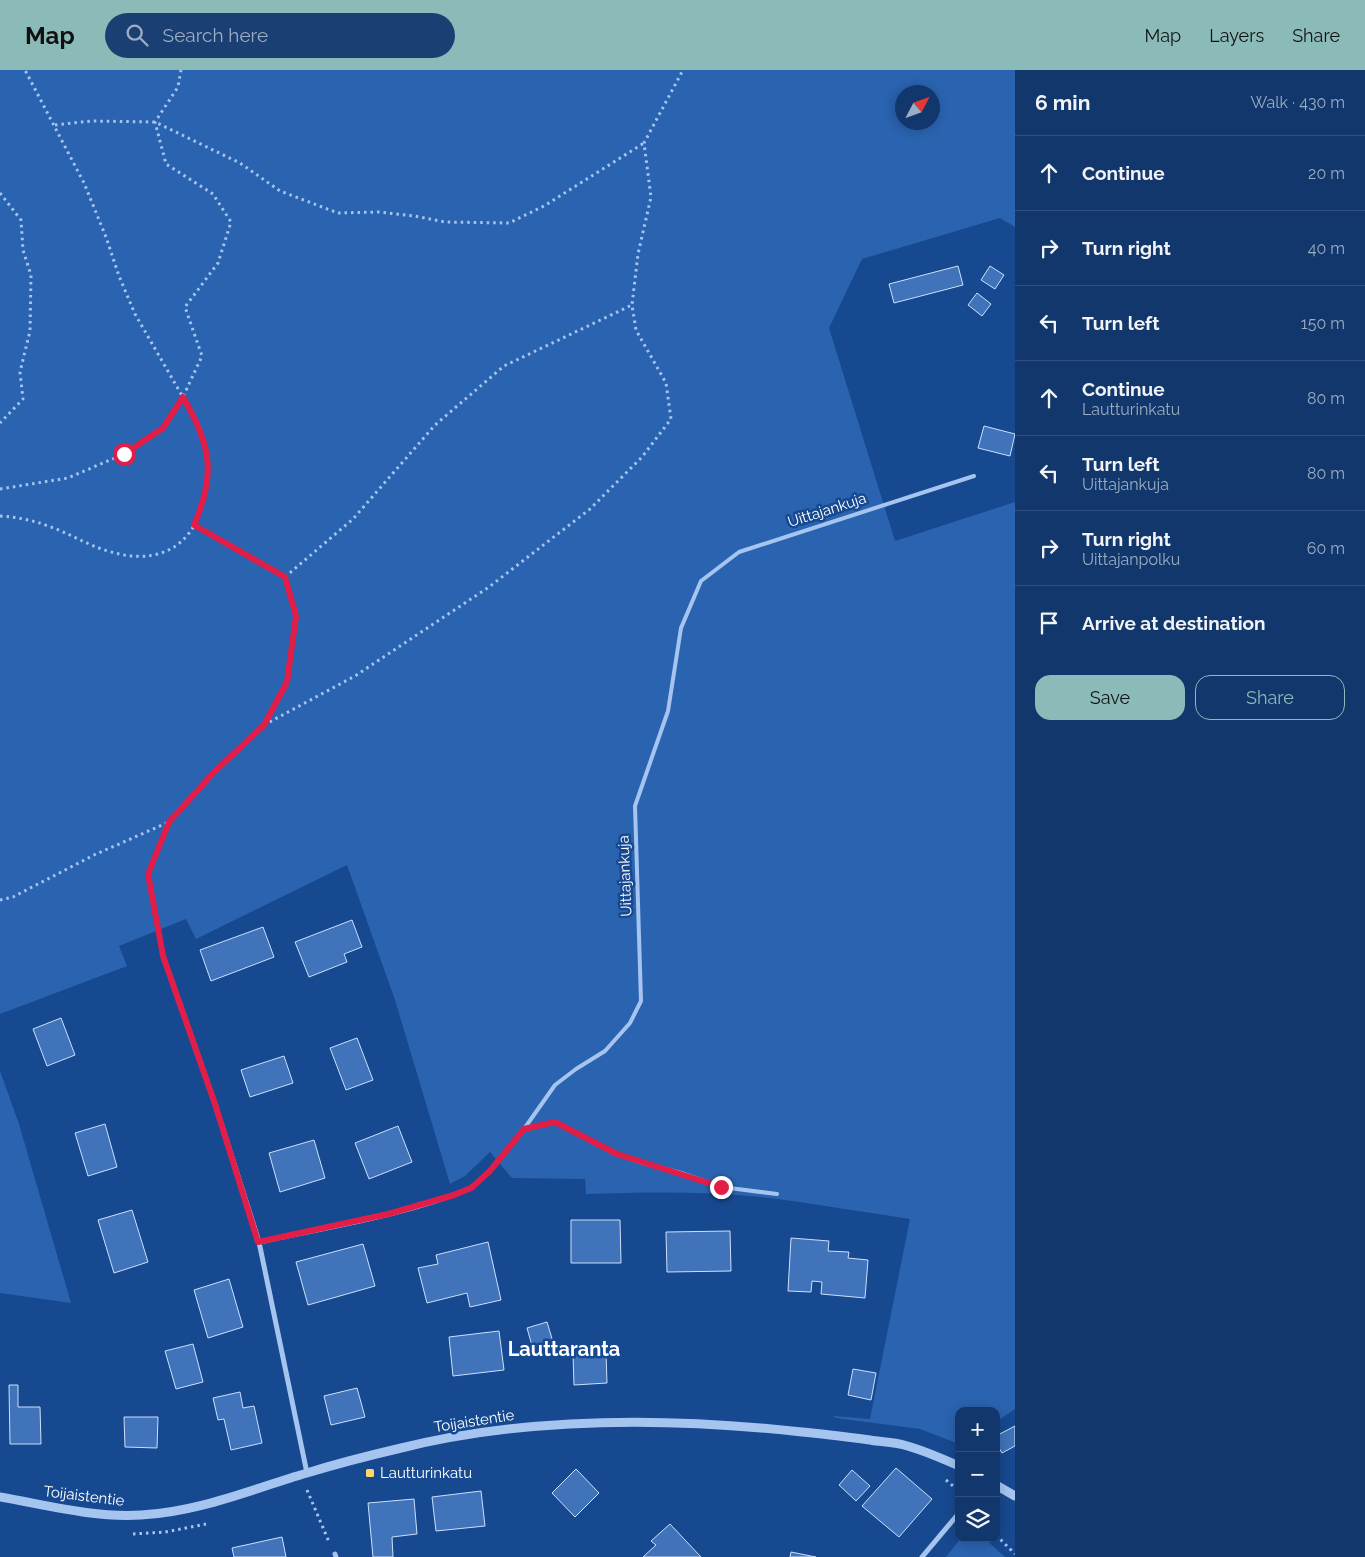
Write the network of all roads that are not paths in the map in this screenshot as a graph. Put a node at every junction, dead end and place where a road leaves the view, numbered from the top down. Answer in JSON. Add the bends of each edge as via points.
{"nodes":[{"id":1,"x":974,"y":476,"type":"dead end"},
{"id":2,"x":163,"y":956,"type":"road end"},
{"id":3,"x":524,"y":1129,"type":"junction"},
{"id":4,"x":471,"y":1188,"type":"joint"},
{"id":5,"x":777,"y":1194,"type":"dead end"},
{"id":6,"x":258,"y":1242,"type":"junction"},
{"id":7,"x":955,"y":1464,"type":"edge"},
{"id":8,"x":308,"y":1473,"type":"junction"},
{"id":9,"x":1000,"y":1487,"type":"edge"},
{"id":10,"x":1015,"y":1496,"type":"edge"},
{"id":11,"x":0,"y":1497,"type":"edge"},
{"id":12,"x":955,"y":1518,"type":"edge"},
{"id":13,"x":922,"y":1557,"type":"edge"}],
"edges":[{"from":1,"to":3,"type":"lane","name":"Uittajankuja","via":[[739,552],[701,581],[681,628],[668,711],[635,806],[641,1001],[630,1023],[618,1037],[605,1051],[555,1085]]},
{"from":2,"to":6,"type":"street","via":[[215,1104]]},
{"from":3,"to":4,"type":"lane","name":"Uittajankuja","via":[[489,1172]]},
{"from":3,"to":5,"type":"lane","via":[[555,1122],[617,1154],[643,1163],[721,1187]]},
{"from":4,"to":6,"type":"street","name":"Uittajankuja","via":[[388,1214]]},
{"from":6,"to":8,"type":"street"},
{"from":7,"to":8,"type":"street","name":"Toijaistentie","via":[[902,1445],[754,1427],[649,1422],[534,1427],[469,1434],[398,1448]]},
{"from":8,"to":11,"type":"street","name":"Toijaistentie","via":[[194,1508],[140,1516],[94,1513]]},
{"from":9,"to":10,"type":"street"},
{"from":12,"to":13,"type":"street"}]}
